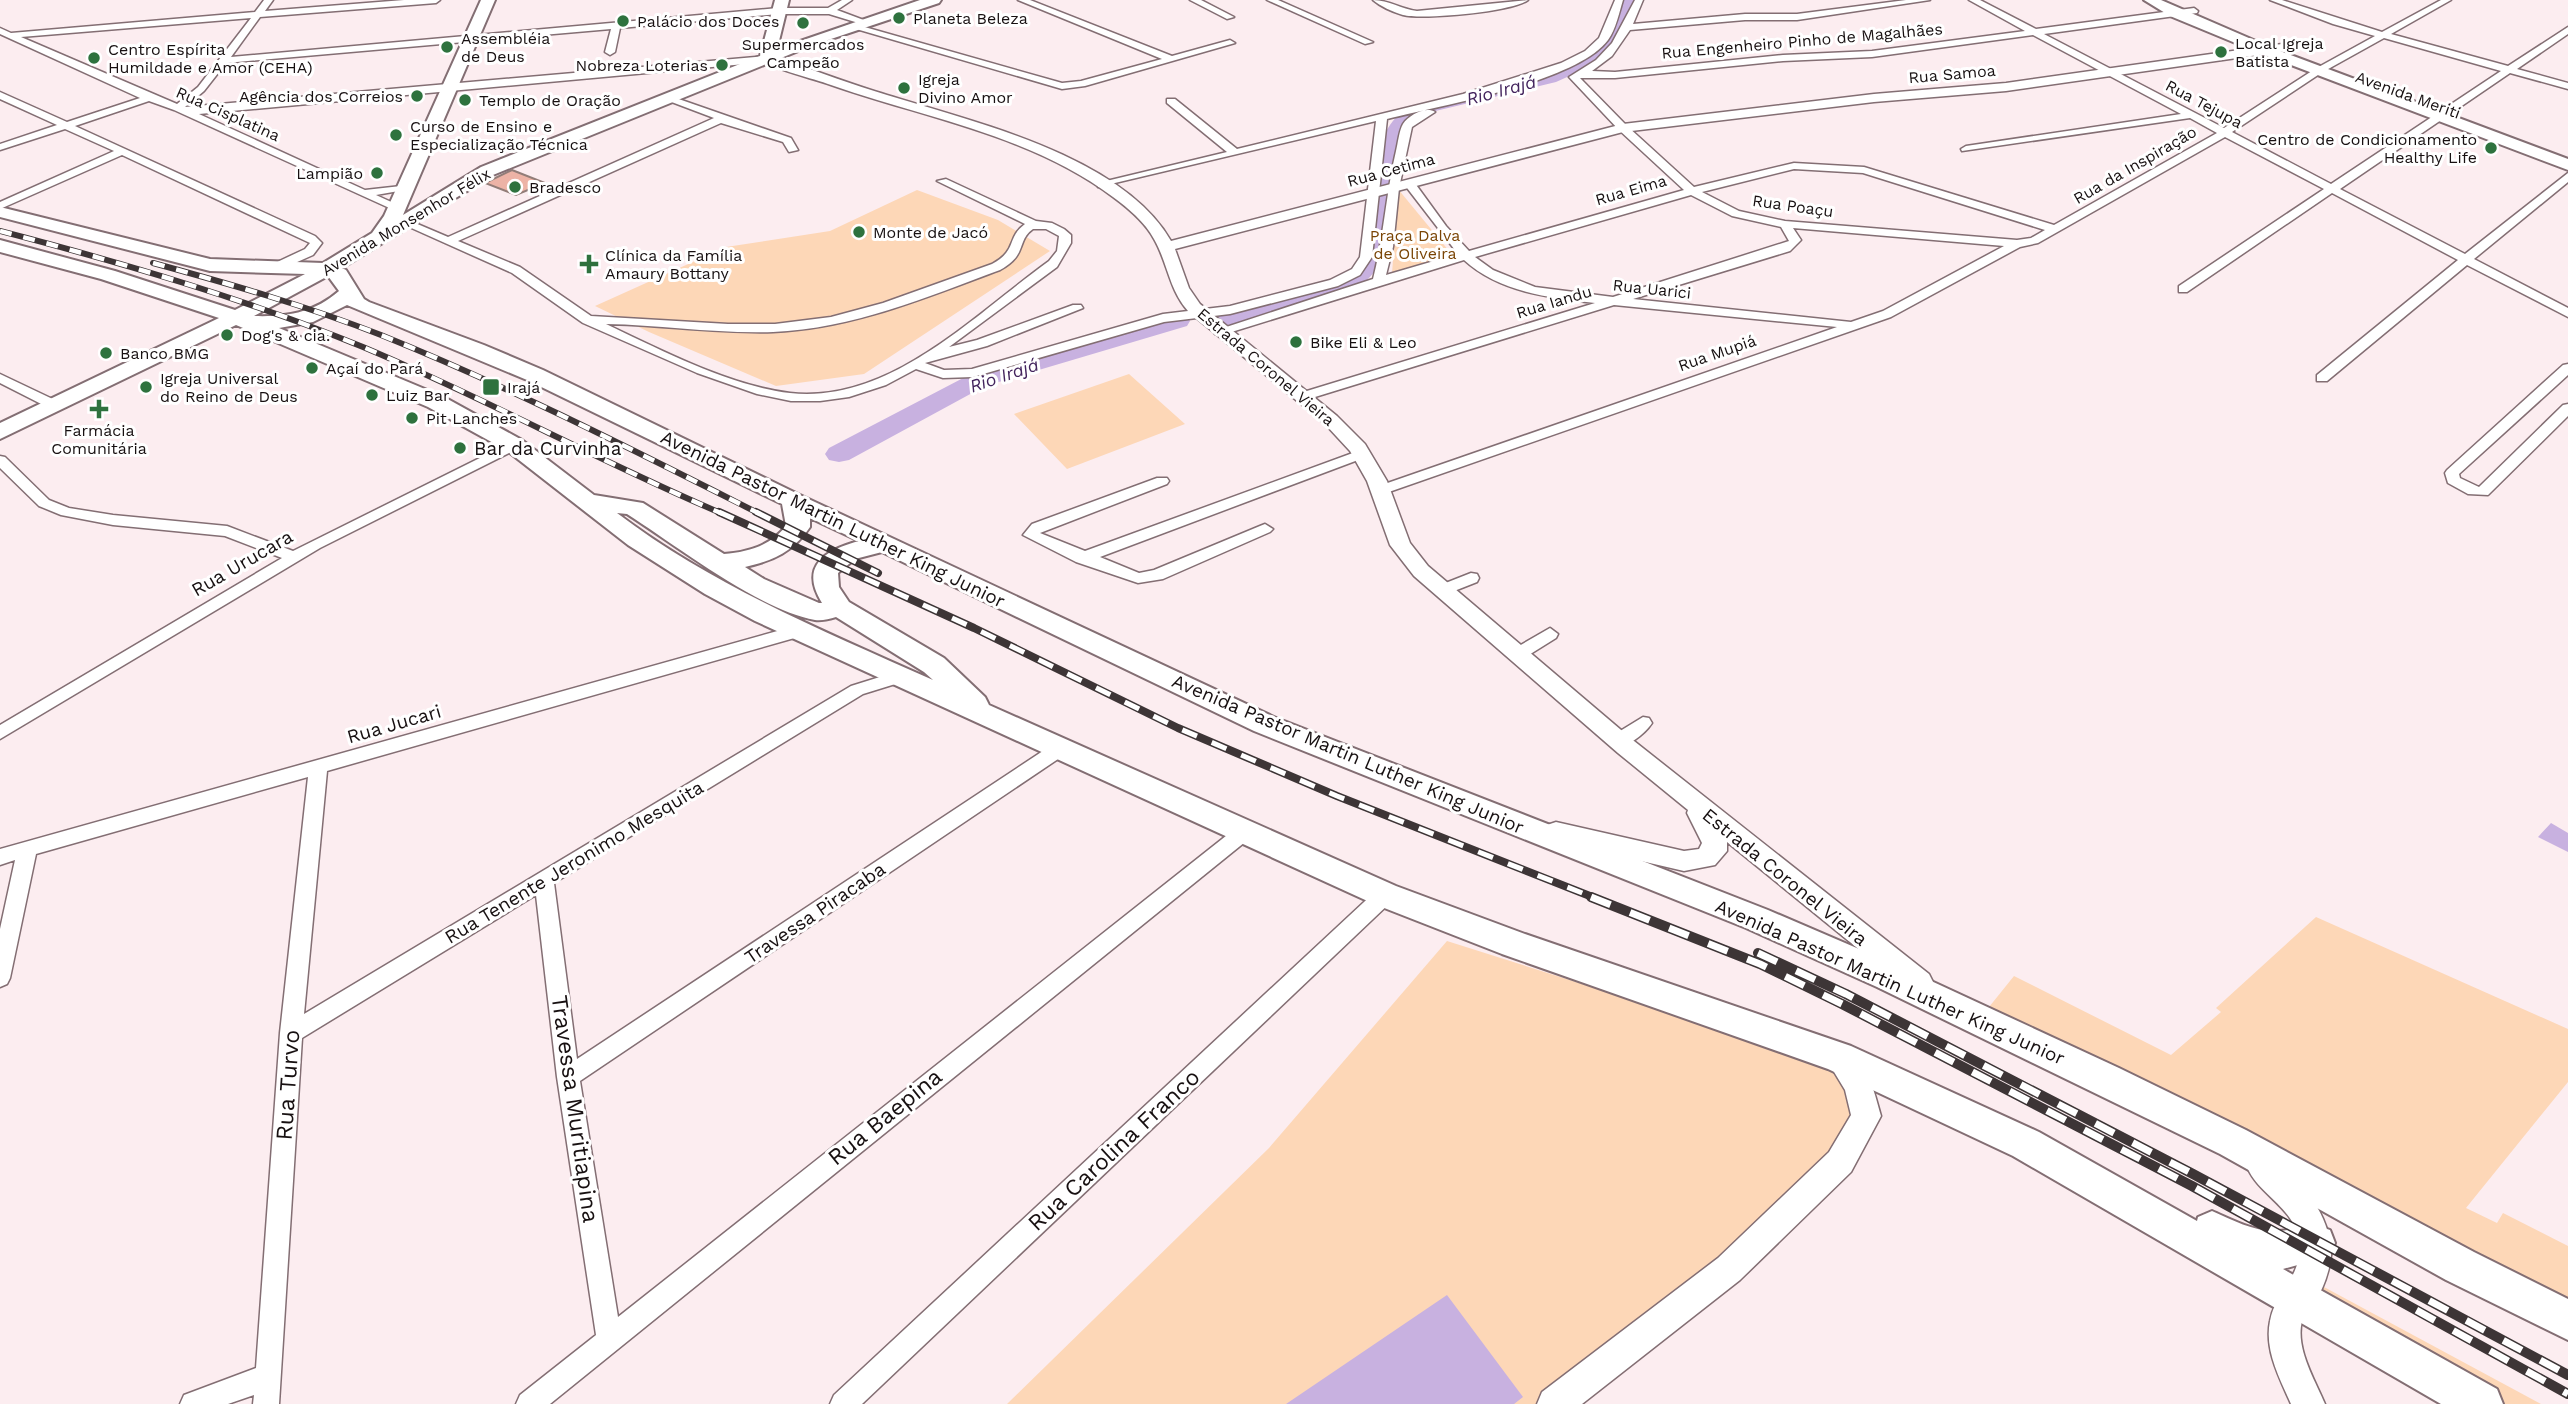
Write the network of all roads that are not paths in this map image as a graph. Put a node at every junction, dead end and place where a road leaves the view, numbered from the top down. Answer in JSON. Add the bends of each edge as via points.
{"nodes":[{"id":1,"x":270,"y":0,"type":"edge"},
{"id":2,"x":436,"y":0,"type":"edge"},
{"id":3,"x":488,"y":0,"type":"edge"},
{"id":4,"x":848,"y":0,"type":"edge"},
{"id":5,"x":934,"y":0,"type":"edge"},
{"id":6,"x":1022,"y":0,"type":"edge"},
{"id":7,"x":1194,"y":0,"type":"edge"},
{"id":8,"x":1272,"y":0,"type":"edge"},
{"id":9,"x":1377,"y":0,"type":"edge"},
{"id":10,"x":1524,"y":0,"type":"edge"},
{"id":11,"x":1619,"y":0,"type":"edge"},
{"id":12,"x":1639,"y":0,"type":"edge"},
{"id":13,"x":1926,"y":0,"type":"edge"},
{"id":14,"x":1973,"y":0,"type":"edge"},
{"id":15,"x":2151,"y":0,"type":"edge"},
{"id":16,"x":2447,"y":0,"type":"edge"},
{"id":17,"x":2281,"y":1,"type":"edge"},
{"id":18,"x":780,"y":5,"type":"edge"},
{"id":19,"x":2174,"y":7,"type":"edge"},
{"id":20,"x":830,"y":11,"type":"junction"},
{"id":21,"x":258,"y":14,"type":"junction"},
{"id":22,"x":1230,"y":18,"type":"dead end"},
{"id":23,"x":858,"y":24,"type":"junction"},
{"id":24,"x":616,"y":25,"type":"junction"},
{"id":25,"x":1628,"y":27,"type":"junction"},
{"id":26,"x":2568,"y":30,"type":"edge"},
{"id":27,"x":2033,"y":32,"type":"junction"},
{"id":28,"x":4,"y":33,"type":"edge"},
{"id":29,"x":2384,"y":36,"type":"junction"},
{"id":30,"x":472,"y":38,"type":"junction"},
{"id":31,"x":1368,"y":42,"type":"dead end"},
{"id":32,"x":1230,"y":43,"type":"dead end"},
{"id":33,"x":2274,"y":50,"type":"junction"},
{"id":34,"x":610,"y":52,"type":"dead end"},
{"id":35,"x":767,"y":58,"type":"junction"},
{"id":36,"x":225,"y":60,"type":"junction"},
{"id":37,"x":1171,"y":60,"type":"junction"},
{"id":38,"x":2323,"y":68,"type":"junction"},
{"id":39,"x":2510,"y":70,"type":"junction"},
{"id":40,"x":2112,"y":72,"type":"junction"},
{"id":41,"x":1568,"y":78,"type":"junction"},
{"id":42,"x":450,"y":86,"type":"junction"},
{"id":43,"x":2568,"y":86,"type":"edge"},
{"id":44,"x":0,"y":95,"type":"edge"},
{"id":45,"x":149,"y":98,"type":"junction"},
{"id":46,"x":666,"y":98,"type":"junction"},
{"id":47,"x":15,"y":101,"type":"junction"},
{"id":48,"x":1171,"y":101,"type":"dead end"},
{"id":49,"x":0,"y":105,"type":"edge"},
{"id":50,"x":182,"y":110,"type":"junction"},
{"id":51,"x":2444,"y":113,"type":"junction"},
{"id":52,"x":2192,"y":115,"type":"junction"},
{"id":53,"x":1381,"y":117,"type":"junction"},
{"id":54,"x":720,"y":120,"type":"junction"},
{"id":55,"x":68,"y":125,"type":"junction"},
{"id":56,"x":1623,"y":128,"type":"junction"},
{"id":57,"x":2224,"y":132,"type":"junction"},
{"id":58,"x":0,"y":147,"type":"edge"},
{"id":59,"x":1966,"y":149,"type":"dead end"},
{"id":60,"x":793,"y":150,"type":"dead end"},
{"id":61,"x":121,"y":152,"type":"junction"},
{"id":62,"x":1235,"y":153,"type":"junction"},
{"id":63,"x":2568,"y":155,"type":"edge"},
{"id":64,"x":2568,"y":165,"type":"edge"},
{"id":65,"x":2568,"y":176,"type":"edge"},
{"id":66,"x":942,"y":181,"type":"dead end"},
{"id":67,"x":463,"y":184,"type":"junction"},
{"id":68,"x":1410,"y":184,"type":"junction"},
{"id":69,"x":1102,"y":185,"type":"junction"},
{"id":70,"x":1393,"y":188,"type":"junction"},
{"id":71,"x":2330,"y":188,"type":"junction"},
{"id":72,"x":409,"y":189,"type":"junction"},
{"id":73,"x":1692,"y":191,"type":"junction"},
{"id":74,"x":365,"y":193,"type":"junction"},
{"id":75,"x":1375,"y":193,"type":"junction"},
{"id":76,"x":0,"y":206,"type":"edge"},
{"id":77,"x":0,"y":212,"type":"edge"},
{"id":78,"x":400,"y":215,"type":"junction"},
{"id":79,"x":1785,"y":224,"type":"junction"},
{"id":80,"x":1034,"y":225,"type":"junction"},
{"id":81,"x":2055,"y":229,"type":"junction"},
{"id":82,"x":450,"y":240,"type":"junction"},
{"id":83,"x":367,"y":244,"type":"junction"},
{"id":84,"x":2017,"y":244,"type":"junction"},
{"id":85,"x":0,"y":246,"type":"edge"},
{"id":86,"x":1168,"y":247,"type":"junction"},
{"id":87,"x":1465,"y":257,"type":"junction"},
{"id":88,"x":2467,"y":260,"type":"junction"},
{"id":89,"x":277,"y":267,"type":"junction"},
{"id":90,"x":328,"y":269,"type":"junction"},
{"id":91,"x":1379,"y":281,"type":"junction"},
{"id":92,"x":2183,"y":289,"type":"dead end"},
{"id":93,"x":350,"y":292,"type":"junction"},
{"id":94,"x":1615,"y":301,"type":"junction"},
{"id":95,"x":1077,"y":308,"type":"dead end"},
{"id":96,"x":216,"y":309,"type":"junction"},
{"id":97,"x":1200,"y":313,"type":"junction"},
{"id":98,"x":2568,"y":313,"type":"edge"},
{"id":99,"x":242,"y":319,"type":"junction"},
{"id":100,"x":587,"y":320,"type":"junction"},
{"id":101,"x":1853,"y":325,"type":"junction"},
{"id":102,"x":1220,"y":331,"type":"junction"},
{"id":103,"x":920,"y":361,"type":"junction"},
{"id":104,"x":2568,"y":368,"type":"edge"},
{"id":105,"x":2322,"y":378,"type":"dead end"},
{"id":106,"x":0,"y":379,"type":"edge"},
{"id":107,"x":1302,"y":397,"type":"junction"},
{"id":108,"x":56,"y":406,"type":"junction"},
{"id":109,"x":2568,"y":408,"type":"edge"},
{"id":110,"x":0,"y":432,"type":"edge"},
{"id":111,"x":514,"y":445,"type":"junction"},
{"id":112,"x":1361,"y":454,"type":"junction"},
{"id":113,"x":0,"y":460,"type":"edge"},
{"id":114,"x":1162,"y":481,"type":"dead end"},
{"id":115,"x":1381,"y":490,"type":"junction"},
{"id":116,"x":792,"y":500,"type":"junction"},
{"id":117,"x":584,"y":501,"type":"junction"},
{"id":118,"x":1265,"y":530,"type":"dead end"},
{"id":119,"x":887,"y":544,"type":"junction"},
{"id":120,"x":294,"y":557,"type":"junction"},
{"id":121,"x":1082,"y":558,"type":"junction"},
{"id":122,"x":720,"y":562,"type":"junction"},
{"id":123,"x":1471,"y":578,"type":"dead end"},
{"id":124,"x":1444,"y":590,"type":"junction"},
{"id":125,"x":840,"y":608,"type":"junction"},
{"id":126,"x":799,"y":631,"type":"junction"},
{"id":127,"x":1550,"y":634,"type":"dead end"},
{"id":128,"x":1518,"y":654,"type":"junction"},
{"id":129,"x":867,"y":663,"type":"junction"},
{"id":130,"x":899,"y":677,"type":"junction"},
{"id":131,"x":857,"y":690,"type":"junction"},
{"id":132,"x":986,"y":715,"type":"junction"},
{"id":133,"x":1643,"y":723,"type":"dead end"},
{"id":134,"x":0,"y":733,"type":"edge"},
{"id":135,"x":1618,"y":741,"type":"junction"},
{"id":136,"x":1062,"y":748,"type":"junction"},
{"id":137,"x":318,"y":768,"type":"junction"},
{"id":138,"x":1686,"y":797,"type":"junction"},
{"id":139,"x":1509,"y":822,"type":"junction"},
{"id":140,"x":1243,"y":833,"type":"junction"},
{"id":141,"x":27,"y":849,"type":"junction"},
{"id":142,"x":0,"y":856,"type":"edge"},
{"id":143,"x":544,"y":879,"type":"junction"},
{"id":144,"x":1385,"y":895,"type":"junction"},
{"id":145,"x":0,"y":978,"type":"edge"},
{"id":146,"x":1952,"y":1006,"type":"junction"},
{"id":147,"x":291,"y":1033,"type":"junction"},
{"id":148,"x":1839,"y":1057,"type":"junction"},
{"id":149,"x":568,"y":1077,"type":"junction"},
{"id":150,"x":2233,"y":1142,"type":"junction"},
{"id":151,"x":2316,"y":1243,"type":"junction"},
{"id":152,"x":2298,"y":1298,"type":"junction"},
{"id":153,"x":2568,"y":1320,"type":"edge"},
{"id":154,"x":609,"y":1338,"type":"junction"},
{"id":155,"x":269,"y":1376,"type":"junction"},
{"id":156,"x":1586,"y":1393,"type":"edge"},
{"id":157,"x":193,"y":1404,"type":"edge"},
{"id":158,"x":266,"y":1404,"type":"edge"},
{"id":159,"x":528,"y":1404,"type":"edge"},
{"id":160,"x":843,"y":1404,"type":"edge"},
{"id":161,"x":1554,"y":1404,"type":"edge"},
{"id":162,"x":2308,"y":1404,"type":"edge"},
{"id":163,"x":2482,"y":1404,"type":"edge"}],
"edges":[{"from":1,"to":21,"type":"street"},
{"from":2,"to":21,"type":"street"},
{"from":3,"to":30,"type":"main road"},
{"from":4,"to":20,"type":"street"},
{"from":5,"to":23,"type":"main road","name":"Avenida Monsenhor Félix"},
{"from":6,"to":37,"type":"street"},
{"from":7,"to":22,"type":"street"},
{"from":8,"to":31,"type":"street"},
{"from":9,"to":10,"type":"street","via":[[1401,12],[1417,13],[1511,6]]},
{"from":11,"to":53,"type":"street","via":[[1602,40],[1574,61],[1538,76]]},
{"from":12,"to":25,"type":"street"},
{"from":13,"to":25,"type":"street","via":[[1797,17]]},
{"from":14,"to":27,"type":"street","name":"Rua Tejupa"},
{"from":15,"to":19,"type":"main road","name":"Avenida Meriti"},
{"from":16,"to":29,"type":"street","name":"Rua da Inspiração"},
{"from":17,"to":29,"type":"street"},
{"from":18,"to":20,"type":"street"},
{"from":18,"to":24,"type":"street"},
{"from":18,"to":35,"type":"main road"},
{"from":19,"to":27,"type":"street","name":"Rua Engenheiro Pinho de Magalhães"},
{"from":19,"to":33,"type":"main road","name":"Avenida Meriti"},
{"from":19,"to":33,"type":"main road","name":"Avenida Meriti","via":[[2194,11]]},
{"from":20,"to":23,"type":"street"},
{"from":21,"to":28,"type":"street"},
{"from":21,"to":36,"type":"street"},
{"from":23,"to":35,"type":"main road","name":"Avenida Monsenhor Félix"},
{"from":23,"to":37,"type":"street","via":[[1056,86],[1082,84]]},
{"from":24,"to":30,"type":"street"},
{"from":24,"to":34,"type":"street"},
{"from":25,"to":41,"type":"street","via":[[1616,47]]},
{"from":26,"to":39,"type":"street"},
{"from":27,"to":40,"type":"street","name":"Rua Tejupa"},
{"from":27,"to":41,"type":"street","name":"Rua Engenheiro Pinho de Magalhães","via":[[1872,54]]},
{"from":28,"to":45,"type":"street","name":"Rua Cisplatina"},
{"from":29,"to":38,"type":"street","name":"Rua da Inspiração"},
{"from":29,"to":39,"type":"street"},
{"from":30,"to":36,"type":"street"},
{"from":30,"to":42,"type":"main road"},
{"from":32,"to":37,"type":"street"},
{"from":33,"to":38,"type":"main road","name":"Avenida Meriti"},
{"from":33,"to":40,"type":"street","name":"Rua Samoa"},
{"from":35,"to":42,"type":"street"},
{"from":35,"to":46,"type":"main road","name":"Avenida Monsenhor Félix"},
{"from":35,"to":69,"type":"street","name":"Estrada Coronel Vieira","via":[[1026,142]]},
{"from":36,"to":50,"type":"street"},
{"from":38,"to":51,"type":"main road","name":"Avenida Meriti"},
{"from":38,"to":57,"type":"street","name":"Rua da Inspiração"},
{"from":39,"to":43,"type":"street"},
{"from":39,"to":51,"type":"street"},
{"from":40,"to":52,"type":"street","name":"Rua Tejupa"},
{"from":40,"to":56,"type":"street","name":"Rua Samoa"},
{"from":41,"to":56,"type":"street","name":"Rua Poaçu"},
{"from":41,"to":70,"type":"street","via":[[1412,120]]},
{"from":42,"to":50,"type":"street"},
{"from":42,"to":72,"type":"main road"},
{"from":44,"to":47,"type":"street"},
{"from":45,"to":50,"type":"street","name":"Rua Cisplatina"},
{"from":45,"to":55,"type":"street"},
{"from":46,"to":54,"type":"street"},
{"from":46,"to":67,"type":"main road","name":"Avenida Monsenhor Félix"},
{"from":47,"to":49,"type":"street"},
{"from":47,"to":55,"type":"street"},
{"from":48,"to":62,"type":"street"},
{"from":50,"to":74,"type":"street","name":"Rua Cisplatina"},
{"from":51,"to":63,"type":"main road","name":"Avenida Meriti"},
{"from":51,"to":64,"type":"main road","name":"Avenida Meriti"},
{"from":51,"to":71,"type":"street"},
{"from":52,"to":57,"type":"street","name":"Rua Tejupa"},
{"from":52,"to":59,"type":"street"},
{"from":53,"to":62,"type":"street"},
{"from":53,"to":75,"type":"street"},
{"from":54,"to":60,"type":"street","via":[[787,140]]},
{"from":54,"to":82,"type":"street"},
{"from":55,"to":58,"type":"street"},
{"from":55,"to":61,"type":"street"},
{"from":56,"to":68,"type":"street","name":"Rua Cetima"},
{"from":56,"to":73,"type":"street","name":"Rua Poaçu"},
{"from":57,"to":71,"type":"street","name":"Rua Tejupa"},
{"from":57,"to":81,"type":"street","name":"Rua da Inspiração"},
{"from":61,"to":76,"type":"street"},
{"from":61,"to":89,"type":"street","via":[[316,243],[309,252]]},
{"from":62,"to":69,"type":"street"},
{"from":65,"to":88,"type":"street"},
{"from":66,"to":80,"type":"street"},
{"from":67,"to":72,"type":"main road","via":[[438,190]]},
{"from":67,"to":78,"type":"main road","name":"Avenida Monsenhor Félix"},
{"from":68,"to":70,"type":"street","name":"Rua Cetima"},
{"from":68,"to":87,"type":"street","name":"Rua Uarici"},
{"from":69,"to":86,"type":"street","name":"Estrada Coronel Vieira","via":[[1142,215]]},
{"from":70,"to":75,"type":"street","name":"Rua Cetima"},
{"from":70,"to":91,"type":"street"},
{"from":71,"to":88,"type":"street","name":"Rua Tejupa"},
{"from":71,"to":92,"type":"street"},
{"from":72,"to":74,"type":"street"},
{"from":72,"to":78,"type":"main road"},
{"from":73,"to":79,"type":"street","name":"Rua Poaçu","via":[[1736,214]]},
{"from":73,"to":81,"type":"street","name":"Rua Eima","via":[[1794,166],[1850,168]]},
{"from":73,"to":87,"type":"street","name":"Rua Eima"},
{"from":74,"to":78,"type":"street","name":"Rua Cisplatina"},
{"from":75,"to":86,"type":"street","name":"Rua Cetima"},
{"from":75,"to":97,"type":"street","via":[[1366,257],[1356,272],[1334,283],[1262,303]]},
{"from":77,"to":89,"type":"main road","via":[[210,265]]},
{"from":78,"to":82,"type":"street","name":"Rua Cisplatina"},
{"from":78,"to":83,"type":"main road","name":"Avenida Monsenhor Félix"},
{"from":79,"to":84,"type":"street","name":"Rua Poaçu"},
{"from":79,"to":94,"type":"street","name":"Rua Iandu","via":[[1794,236],[1791,246]]},
{"from":80,"to":100,"type":"street","via":[[1022,233],[1011,258],[996,267],[914,297],[826,321],[764,329]]},
{"from":80,"to":103,"type":"street","via":[[1054,227],[1065,235],[1059,258]]},
{"from":81,"to":84,"type":"street","name":"Rua Mupiá"},
{"from":82,"to":100,"type":"street","name":"Rua Cisplatina","via":[[533,279]]},
{"from":83,"to":89,"type":"main road","via":[[324,259]]},
{"from":83,"to":90,"type":"main road","name":"Avenida Monsenhor Félix"},
{"from":84,"to":101,"type":"street","name":"Rua Mupiá","via":[[1903,307]]},
{"from":85,"to":96,"type":"main road"},
{"from":86,"to":97,"type":"street","name":"Estrada Coronel Vieira","via":[[1182,290]]},
{"from":87,"to":91,"type":"street","name":"Rua Eima"},
{"from":87,"to":94,"type":"street","name":"Rua Uarici","via":[[1488,274],[1518,286]]},
{"from":88,"to":98,"type":"street","name":"Rua Tejupa"},
{"from":88,"to":105,"type":"street"},
{"from":89,"to":90,"type":"main road"},
{"from":89,"to":96,"type":"main road","via":[[228,288]]},
{"from":90,"to":93,"type":"main road","name":"Avenida Pastor Martin Luther King Junior","via":[[339,274]]},
{"from":90,"to":99,"type":"main road","name":"Avenida Monsenhor Félix"},
{"from":91,"to":102,"type":"street","name":"Rua Eima"},
{"from":93,"to":99,"type":"main road","via":[[328,309],[302,319],[267,323]]},
{"from":93,"to":116,"type":"main road","name":"Avenida Pastor Martin Luther King Junior","via":[[356,303],[366,308],[535,375]]},
{"from":94,"to":101,"type":"street","name":"Rua Uarici"},
{"from":94,"to":107,"type":"street","name":"Rua Iandu"},
{"from":95,"to":103,"type":"street"},
{"from":96,"to":99,"type":"main road"},
{"from":97,"to":102,"type":"street","name":"Estrada Coronel Vieira"},
{"from":97,"to":103,"type":"street","via":[[1163,318],[973,373],[943,374]]},
{"from":99,"to":108,"type":"main road","name":"Avenida Monsenhor Félix"},
{"from":99,"to":111,"type":"main road","via":[[436,402]]},
{"from":100,"to":103,"type":"street","name":"Rua Cisplatina","via":[[752,391],[782,398],[838,394],[884,380]]},
{"from":101,"to":115,"type":"street","name":"Rua Mupiá"},
{"from":102,"to":107,"type":"street","name":"Estrada Coronel Vieira"},
{"from":104,"to":109,"type":"street","via":[[2452,473],[2453,480],[2483,492]]},
{"from":106,"to":108,"type":"street"},
{"from":107,"to":112,"type":"street","name":"Estrada Coronel Vieira","via":[[1341,429]]},
{"from":108,"to":110,"type":"main road","name":"Avenida Monsenhor Félix"},
{"from":111,"to":117,"type":"main road"},
{"from":111,"to":120,"type":"street","name":"Rua Urucara"},
{"from":112,"to":115,"type":"street","name":"Estrada Coronel Vieira"},
{"from":112,"to":121,"type":"street"},
{"from":113,"to":120,"type":"street","via":[[30,493],[66,512],[227,531]]},
{"from":114,"to":121,"type":"street","via":[[1032,531],[1034,538]]},
{"from":115,"to":124,"type":"street","name":"Estrada Coronel Vieira","via":[[1404,550]]},
{"from":116,"to":119,"type":"main road","name":"Avenida Pastor Martin Luther King Junior"},
{"from":116,"to":122,"type":"main road","via":[[798,527],[781,546],[754,558]]},
{"from":117,"to":122,"type":"main road","via":[[634,509]]},
{"from":117,"to":126,"type":"main road","via":[[714,588]]},
{"from":118,"to":121,"type":"street","via":[[1147,578],[1129,577]]},
{"from":119,"to":125,"type":"main road","via":[[838,558],[825,573],[825,583]]},
{"from":119,"to":139,"type":"main road","name":"Avenida Pastor Martin Luther King Junior","via":[[1265,724]]},
{"from":120,"to":134,"type":"street","name":"Rua Urucara"},
{"from":122,"to":125,"type":"main road","via":[[792,603],[818,612]]},
{"from":123,"to":124,"type":"street"},
{"from":124,"to":128,"type":"street","name":"Estrada Coronel Vieira"},
{"from":125,"to":132,"type":"main road","via":[[934,665]]},
{"from":126,"to":129,"type":"main road"},
{"from":126,"to":137,"type":"street","name":"Rua Jucari"},
{"from":127,"to":128,"type":"street"},
{"from":128,"to":135,"type":"street","name":"Estrada Coronel Vieira"},
{"from":129,"to":130,"type":"main road"},
{"from":129,"to":131,"type":"street"},
{"from":130,"to":131,"type":"street","name":"Rua Tenente Jeronimo Mesquita"},
{"from":130,"to":132,"type":"main road"},
{"from":131,"to":143,"type":"street","name":"Rua Tenente Jeronimo Mesquita"},
{"from":132,"to":136,"type":"main road"},
{"from":133,"to":135,"type":"street"},
{"from":135,"to":138,"type":"street","name":"Estrada Coronel Vieira"},
{"from":136,"to":140,"type":"main road"},
{"from":136,"to":149,"type":"street","name":"Travessa Piracaba"},
{"from":137,"to":141,"type":"street","name":"Rua Jucari"},
{"from":137,"to":147,"type":"street","name":"Rua Turvo"},
{"from":138,"to":139,"type":"street","name":"Estrada Coronel Vieira","via":[[1716,843],[1714,851],[1696,861]]},
{"from":138,"to":146,"type":"street","name":"Estrada Coronel Vieira","via":[[1890,962]]},
{"from":139,"to":146,"type":"main road","name":"Avenida Pastor Martin Luther King Junior","via":[[1782,930]]},
{"from":140,"to":144,"type":"main road"},
{"from":140,"to":154,"type":"street","name":"Rua Baepina"},
{"from":141,"to":142,"type":"street","name":"Rua Jucari"},
{"from":141,"to":145,"type":"street"},
{"from":143,"to":147,"type":"street","name":"Rua Tenente Jeronimo Mesquita"},
{"from":143,"to":149,"type":"street","name":"Travessa Muritiapina"},
{"from":144,"to":148,"type":"main road"},
{"from":144,"to":160,"type":"street","name":"Rua Carolina Franco"},
{"from":146,"to":150,"type":"main road","name":"Avenida Pastor Martin Luther King Junior"},
{"from":147,"to":155,"type":"street","name":"Rua Turvo"},
{"from":148,"to":151,"type":"main road","via":[[1962,1100],[2249,1247],[2281,1252]]},
{"from":148,"to":152,"type":"main road","via":[[2026,1144]]},
{"from":148,"to":156,"type":"street","via":[[1858,1084],[1866,1116],[1840,1162],[1729,1269]]},
{"from":149,"to":154,"type":"street","name":"Travessa Muritiapina"},
{"from":150,"to":151,"type":"street","via":[[2294,1199]]},
{"from":150,"to":153,"type":"main road","name":"Avenida Pastor Martin Luther King Junior"},
{"from":151,"to":152,"type":"street","via":[[2318,1260]]},
{"from":152,"to":162,"type":"street","via":[[2289,1309],[2286,1337]]},
{"from":152,"to":163,"type":"main road"},
{"from":154,"to":159,"type":"street","name":"Rua Baepina"},
{"from":155,"to":157,"type":"street"},
{"from":155,"to":158,"type":"street","name":"Rua Turvo"},
{"from":156,"to":161,"type":"street"}]}
